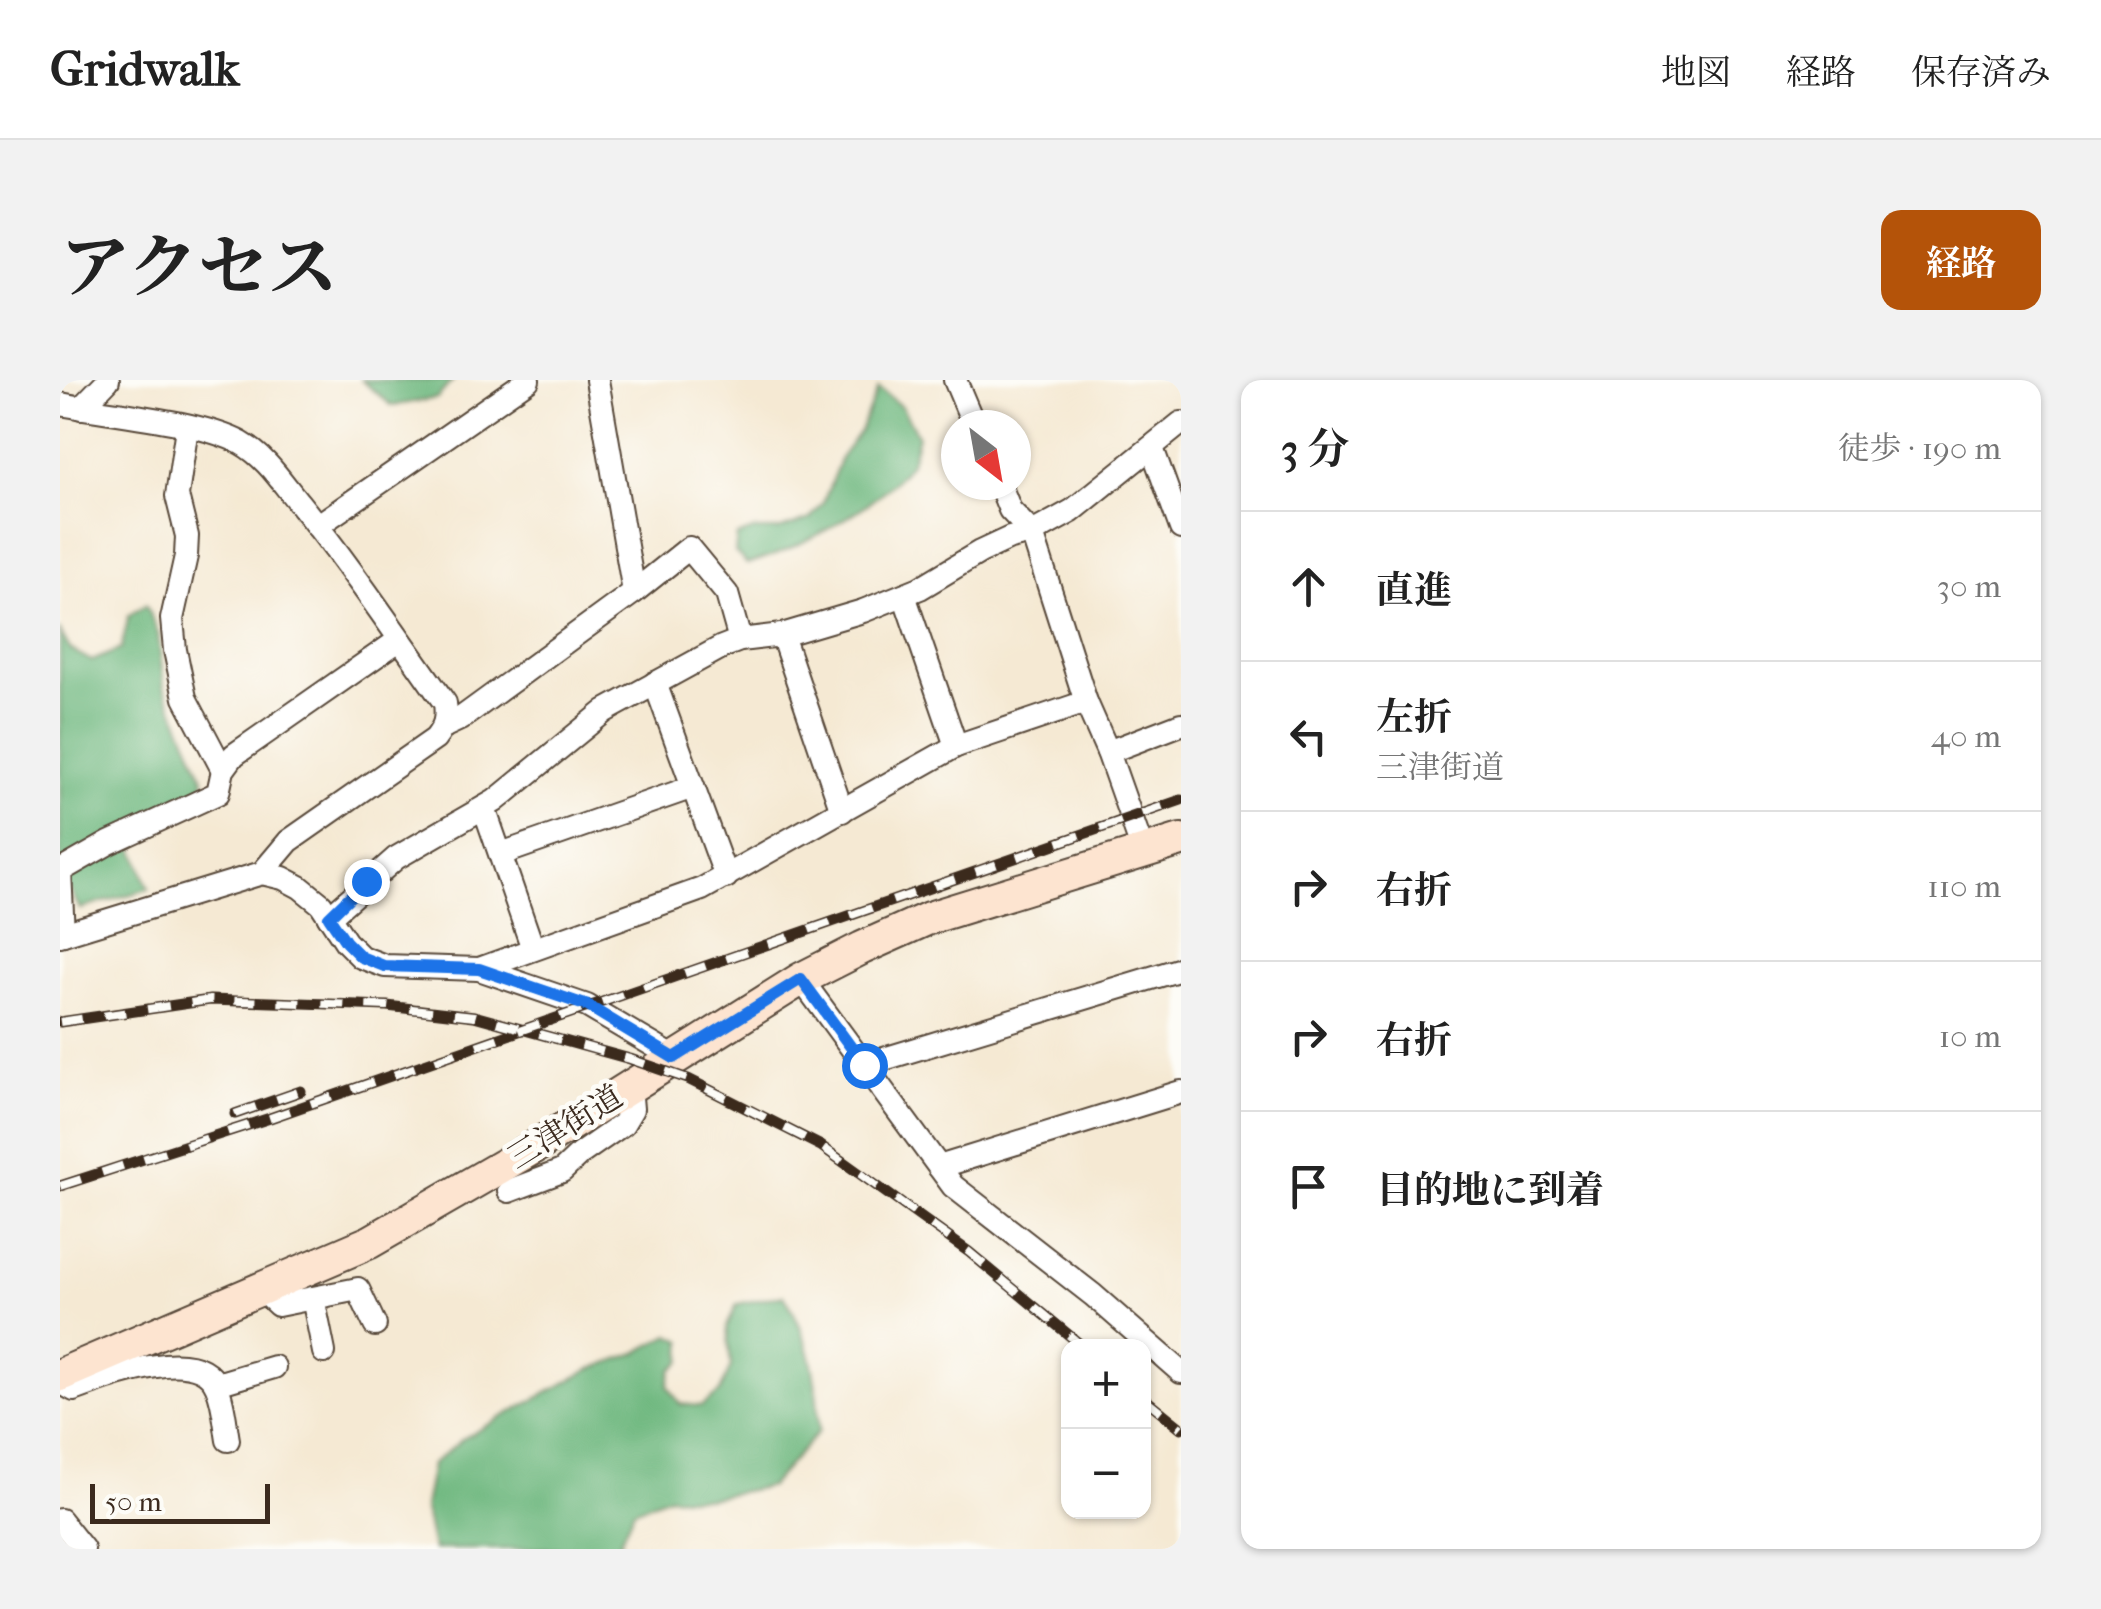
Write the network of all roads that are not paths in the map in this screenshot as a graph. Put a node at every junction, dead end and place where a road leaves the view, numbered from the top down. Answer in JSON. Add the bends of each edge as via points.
{"nodes":[{"id":1,"x":108,"y":380,"type":"edge"},
{"id":2,"x":528,"y":380,"type":"edge"},
{"id":3,"x":596,"y":380,"type":"edge"},
{"id":4,"x":955,"y":380,"type":"edge"},
{"id":5,"x":70,"y":406,"type":"edge"},
{"id":6,"x":968,"y":410,"type":"edge"},
{"id":7,"x":1181,"y":423,"type":"edge"},
{"id":8,"x":187,"y":427,"type":"junction"},
{"id":9,"x":1152,"y":448,"type":"junction"},
{"id":10,"x":1006,"y":500,"type":"edge"},
{"id":11,"x":317,"y":526,"type":"junction"},
{"id":12,"x":1181,"y":528,"type":"edge"},
{"id":13,"x":1032,"y":533,"type":"junction"},
{"id":14,"x":634,"y":592,"type":"junction"},
{"id":15,"x":904,"y":596,"type":"junction"},
{"id":16,"x":782,"y":635,"type":"junction"},
{"id":17,"x":400,"y":640,"type":"junction"},
{"id":18,"x":740,"y":640,"type":"junction"},
{"id":19,"x":655,"y":683,"type":"junction"},
{"id":20,"x":1086,"y":702,"type":"junction"},
{"id":21,"x":1181,"y":724,"type":"edge"},
{"id":22,"x":445,"y":726,"type":"junction"},
{"id":23,"x":956,"y":746,"type":"junction"},
{"id":24,"x":1108,"y":752,"type":"junction"},
{"id":25,"x":224,"y":770,"type":"junction"},
{"id":26,"x":693,"y":787,"type":"junction"},
{"id":27,"x":484,"y":808,"type":"junction"},
{"id":28,"x":842,"y":811,"type":"junction"},
{"id":29,"x":1181,"y":840,"type":"edge"},
{"id":30,"x":1143,"y":852,"type":"junction"},
{"id":31,"x":501,"y":854,"type":"junction"},
{"id":32,"x":60,"y":871,"type":"edge"},
{"id":33,"x":262,"y":873,"type":"junction"},
{"id":34,"x":726,"y":877,"type":"junction"},
{"id":35,"x":329,"y":917,"type":"junction"},
{"id":36,"x":62,"y":935,"type":"edge"},
{"id":37,"x":534,"y":949,"type":"junction"},
{"id":38,"x":479,"y":969,"type":"junction"},
{"id":39,"x":1181,"y":969,"type":"edge"},
{"id":40,"x":801,"y":979,"type":"junction"},
{"id":41,"x":674,"y":1058,"type":"junction"},
{"id":42,"x":864,"y":1065,"type":"junction"},
{"id":43,"x":630,"y":1086,"type":"junction"},
{"id":44,"x":1181,"y":1092,"type":"edge"},
{"id":45,"x":939,"y":1167,"type":"junction"},
{"id":46,"x":510,"y":1191,"type":"dead end"},
{"id":47,"x":262,"y":1290,"type":"junction"},
{"id":48,"x":314,"y":1298,"type":"junction"},
{"id":49,"x":376,"y":1324,"type":"dead end"},
{"id":50,"x":1181,"y":1341,"type":"edge"},
{"id":51,"x":1155,"y":1350,"type":"junction"},
{"id":52,"x":324,"y":1352,"type":"dead end"},
{"id":53,"x":274,"y":1366,"type":"dead end"},
{"id":54,"x":1181,"y":1372,"type":"edge"},
{"id":55,"x":60,"y":1379,"type":"edge"},
{"id":56,"x":216,"y":1384,"type":"junction"},
{"id":57,"x":228,"y":1440,"type":"dead end"},
{"id":58,"x":60,"y":1520,"type":"edge"},
{"id":59,"x":84,"y":1549,"type":"edge"}],
"edges":[{"from":1,"to":5,"type":"street"},
{"from":2,"to":11,"type":"street"},
{"from":3,"to":14,"type":"street"},
{"from":4,"to":6,"type":"street"},
{"from":5,"to":8,"type":"street"},
{"from":7,"to":9,"type":"street"},
{"from":8,"to":11,"type":"street","via":[[240,442],[262,457]]},
{"from":8,"to":25,"type":"street","via":[[178,496],[186,556],[172,618],[175,650],[185,698]]},
{"from":9,"to":12,"type":"street"},
{"from":9,"to":13,"type":"street","via":[[1072,511]]},
{"from":10,"to":13,"type":"street"},
{"from":11,"to":17,"type":"street"},
{"from":13,"to":15,"type":"street","via":[[980,552]]},
{"from":13,"to":20,"type":"street"},
{"from":14,"to":18,"type":"street","via":[[688,548],[727,594]]},
{"from":14,"to":22,"type":"street"},
{"from":15,"to":16,"type":"street"},
{"from":15,"to":23,"type":"street"},
{"from":16,"to":18,"type":"street"},
{"from":16,"to":28,"type":"street"},
{"from":17,"to":22,"type":"street","via":[[444,703]]},
{"from":17,"to":25,"type":"street","via":[[234,754]]},
{"from":18,"to":19,"type":"street"},
{"from":19,"to":26,"type":"street"},
{"from":19,"to":27,"type":"street","via":[[605,711]]},
{"from":20,"to":23,"type":"street"},
{"from":20,"to":24,"type":"street"},
{"from":21,"to":24,"type":"street"},
{"from":22,"to":33,"type":"street","via":[[289,841]]},
{"from":23,"to":28,"type":"street"},
{"from":24,"to":30,"type":"street"},
{"from":25,"to":32,"type":"street","via":[[218,793]]},
{"from":26,"to":31,"type":"street"},
{"from":26,"to":34,"type":"street"},
{"from":27,"to":31,"type":"street"},
{"from":27,"to":35,"type":"street","via":[[396,858]]},
{"from":28,"to":34,"type":"street"},
{"from":29,"to":30,"type":"street","name":"三津街道"},
{"from":30,"to":40,"type":"street","name":"三津街道","via":[[928,918]]},
{"from":31,"to":37,"type":"street"},
{"from":32,"to":36,"type":"street"},
{"from":33,"to":35,"type":"street","via":[[300,886]]},
{"from":33,"to":36,"type":"street"},
{"from":34,"to":37,"type":"street"},
{"from":35,"to":38,"type":"street","via":[[361,957],[384,966]]},
{"from":37,"to":38,"type":"street"},
{"from":38,"to":41,"type":"street","via":[[588,1006]]},
{"from":39,"to":42,"type":"street"},
{"from":40,"to":41,"type":"street","name":"三津街道"},
{"from":40,"to":42,"type":"street"},
{"from":41,"to":43,"type":"street","name":"三津街道"},
{"from":42,"to":45,"type":"street"},
{"from":43,"to":46,"type":"street","via":[[632,1109],[623,1124],[562,1171]]},
{"from":43,"to":47,"type":"street","name":"三津街道","via":[[370,1242]]},
{"from":44,"to":45,"type":"street"},
{"from":45,"to":51,"type":"street"},
{"from":47,"to":48,"type":"street","via":[[278,1305]]},
{"from":47,"to":55,"type":"street","name":"三津街道"},
{"from":48,"to":49,"type":"street","via":[[358,1288]]},
{"from":48,"to":52,"type":"street"},
{"from":50,"to":51,"type":"street"},
{"from":51,"to":54,"type":"street"},
{"from":53,"to":56,"type":"street"},
{"from":55,"to":56,"type":"street","via":[[74,1390],[176,1364],[201,1368]]},
{"from":56,"to":57,"type":"street"},
{"from":58,"to":59,"type":"street"}]}
